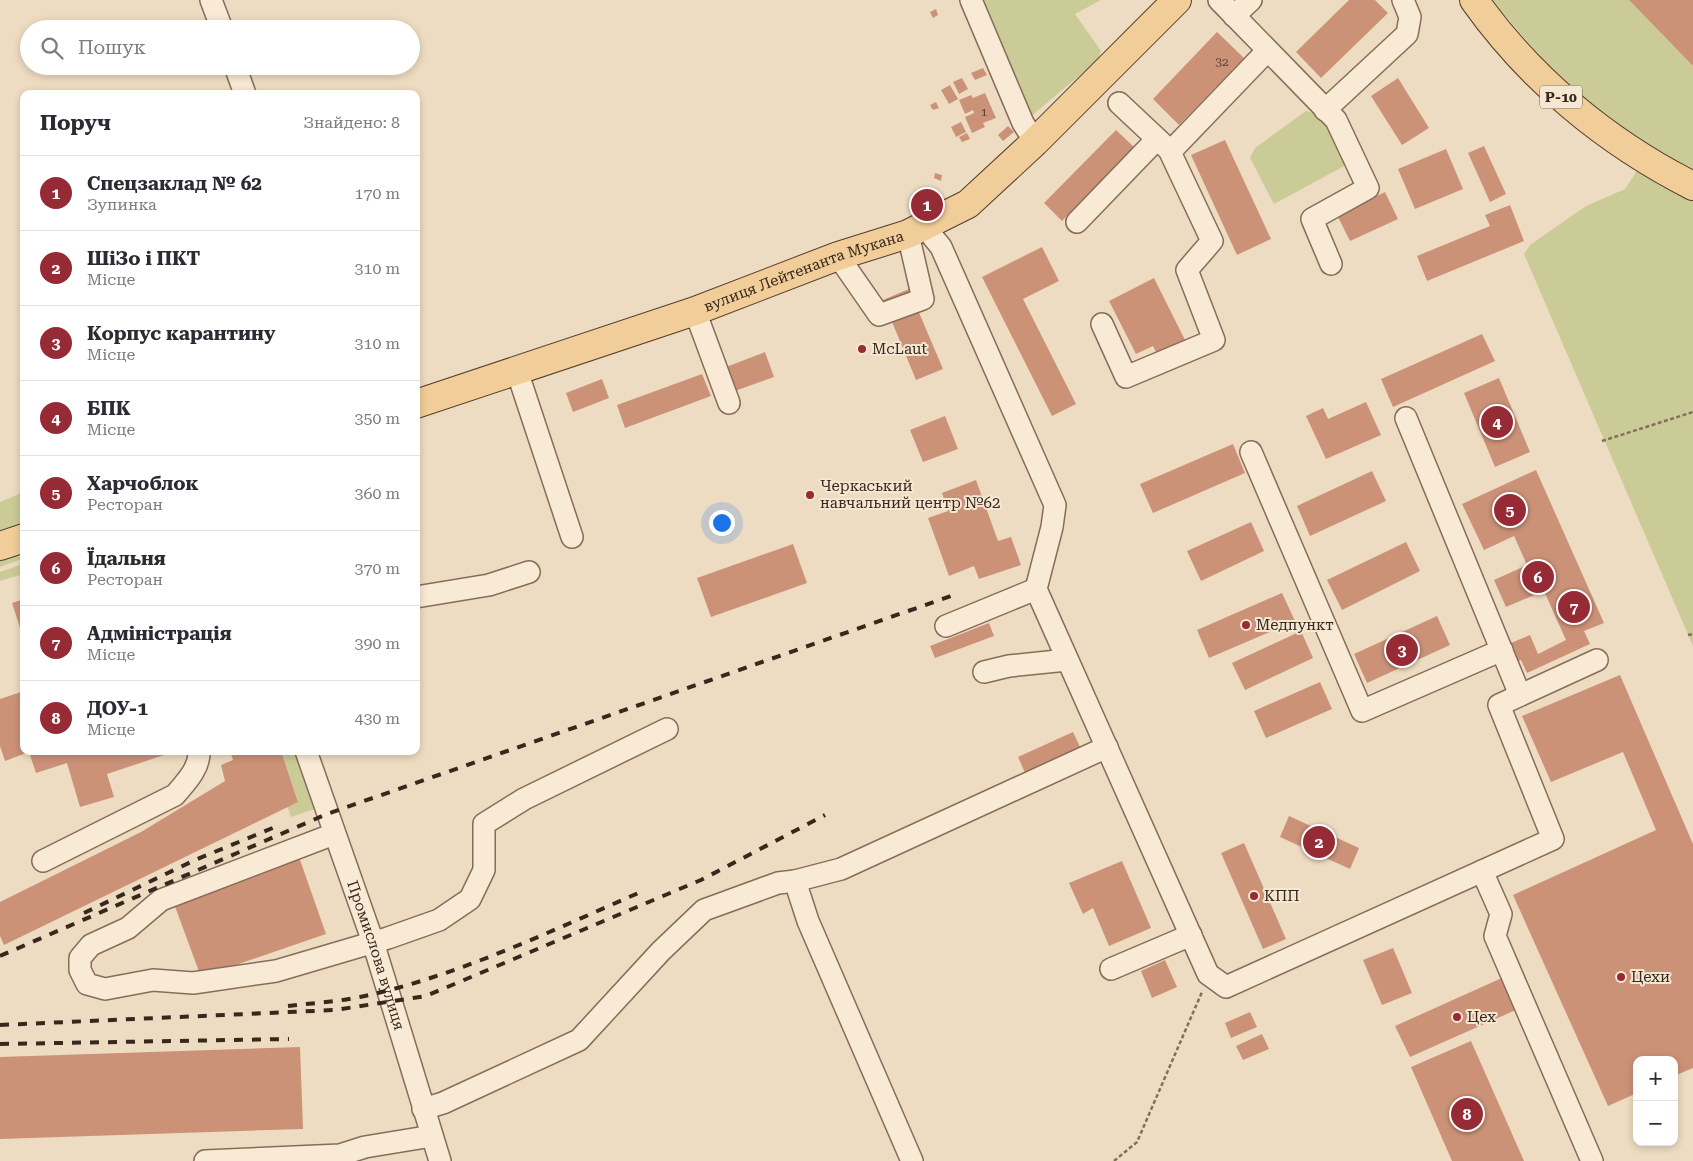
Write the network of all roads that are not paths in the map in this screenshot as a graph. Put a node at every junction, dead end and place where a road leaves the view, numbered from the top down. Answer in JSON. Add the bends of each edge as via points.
{"nodes":[{"id":1,"x":211,"y":0,"type":"edge"},
{"id":2,"x":971,"y":0,"type":"edge"},
{"id":3,"x":1177,"y":0,"type":"edge"},
{"id":4,"x":1218,"y":0,"type":"edge"},
{"id":5,"x":1251,"y":0,"type":"edge"},
{"id":6,"x":1403,"y":0,"type":"edge"},
{"id":7,"x":1474,"y":0,"type":"edge"},
{"id":8,"x":1234,"y":16,"type":"junction"},
{"id":9,"x":219,"y":20,"type":"edge"},
{"id":10,"x":1267,"y":51,"type":"junction"},
{"id":11,"x":238,"y":75,"type":"edge"},
{"id":12,"x":244,"y":90,"type":"edge"},
{"id":13,"x":1119,"y":103,"type":"dead end"},
{"id":14,"x":1325,"y":110,"type":"junction"},
{"id":15,"x":1034,"y":142,"type":"junction"},
{"id":16,"x":1164,"y":146,"type":"junction"},
{"id":17,"x":1693,"y":186,"type":"edge"},
{"id":18,"x":1077,"y":222,"type":"dead end"},
{"id":19,"x":916,"y":230,"type":"junction"},
{"id":20,"x":838,"y":256,"type":"junction"},
{"id":21,"x":1331,"y":264,"type":"dead end"},
{"id":22,"x":695,"y":311,"type":"junction"},
{"id":23,"x":1102,"y":324,"type":"dead end"},
{"id":24,"x":517,"y":372,"type":"junction"},
{"id":25,"x":420,"y":403,"type":"edge"},
{"id":26,"x":729,"y":403,"type":"dead end"},
{"id":27,"x":1406,"y":418,"type":"dead end"},
{"id":28,"x":1251,"y":452,"type":"dead end"},
{"id":29,"x":572,"y":537,"type":"dead end"},
{"id":30,"x":20,"y":539,"type":"edge"},
{"id":31,"x":0,"y":546,"type":"edge"},
{"id":32,"x":529,"y":572,"type":"dead end"},
{"id":33,"x":1036,"y":590,"type":"junction"},
{"id":34,"x":420,"y":596,"type":"edge"},
{"id":35,"x":946,"y":626,"type":"dead end"},
{"id":36,"x":1502,"y":650,"type":"junction"},
{"id":37,"x":1067,"y":660,"type":"junction"},
{"id":38,"x":1597,"y":660,"type":"dead end"},
{"id":39,"x":984,"y":672,"type":"dead end"},
{"id":40,"x":1520,"y":695,"type":"junction"},
{"id":41,"x":667,"y":729,"type":"dead end"},
{"id":42,"x":1107,"y":747,"type":"junction"},
{"id":43,"x":199,"y":755,"type":"edge"},
{"id":44,"x":307,"y":755,"type":"edge"},
{"id":45,"x":334,"y":834,"type":"junction"},
{"id":46,"x":43,"y":862,"type":"dead end"},
{"id":47,"x":1482,"y":871,"type":"junction"},
{"id":48,"x":795,"y":881,"type":"junction"},
{"id":49,"x":1191,"y":935,"type":"junction"},
{"id":50,"x":373,"y":942,"type":"junction"},
{"id":51,"x":1111,"y":969,"type":"dead end"},
{"id":52,"x":423,"y":1109,"type":"junction"},
{"id":53,"x":432,"y":1136,"type":"junction"},
{"id":54,"x":205,"y":1161,"type":"edge"},
{"id":55,"x":440,"y":1161,"type":"edge"},
{"id":56,"x":912,"y":1161,"type":"edge"},
{"id":57,"x":1592,"y":1161,"type":"edge"}],
"edges":[{"from":1,"to":9,"type":"street"},
{"from":2,"to":15,"type":"street"},
{"from":3,"to":15,"type":"main road","name":"вулиця Лейтенанта Мукана"},
{"from":4,"to":8,"type":"street"},
{"from":5,"to":8,"type":"street"},
{"from":6,"to":14,"type":"street","via":[[1410,17],[1407,34]]},
{"from":7,"to":17,"type":"main road","number":"Р-10","via":[[1500,36],[1551,89],[1607,134]]},
{"from":8,"to":10,"type":"street"},
{"from":10,"to":14,"type":"street"},
{"from":10,"to":16,"type":"street"},
{"from":11,"to":12,"type":"street"},
{"from":13,"to":16,"type":"street"},
{"from":14,"to":21,"type":"street","via":[[1336,120],[1368,188],[1312,219]]},
{"from":15,"to":19,"type":"main road","name":"вулиця Лейтенанта Мукана","via":[[968,204]]},
{"from":16,"to":18,"type":"street"},
{"from":16,"to":23,"type":"street","via":[[1212,241],[1187,270],[1214,340],[1126,377]]},
{"from":19,"to":20,"type":"main road","name":"вулиця Лейтенанта Мукана"},
{"from":19,"to":20,"type":"street","via":[[923,299],[879,315]]},
{"from":19,"to":33,"type":"street","via":[[941,247],[1055,505]]},
{"from":20,"to":22,"type":"main road","name":"вулиця Лейтенанта Мукана"},
{"from":22,"to":24,"type":"main road","name":"вулиця Лейтенанта Мукана"},
{"from":22,"to":26,"type":"street"},
{"from":24,"to":25,"type":"main road","name":"вулиця Лейтенанта Мукана"},
{"from":24,"to":29,"type":"street"},
{"from":27,"to":36,"type":"street"},
{"from":28,"to":36,"type":"street","via":[[1362,711]]},
{"from":30,"to":31,"type":"main road"},
{"from":32,"to":34,"type":"street","via":[[489,585]]},
{"from":33,"to":35,"type":"street"},
{"from":33,"to":37,"type":"street"},
{"from":36,"to":40,"type":"street"},
{"from":37,"to":39,"type":"street"},
{"from":37,"to":42,"type":"street"},
{"from":38,"to":40,"type":"street"},
{"from":40,"to":47,"type":"street","via":[[1499,705],[1553,838]]},
{"from":41,"to":50,"type":"street","via":[[524,798],[484,824],[484,870],[470,899],[439,920]]},
{"from":42,"to":48,"type":"street","via":[[841,868]]},
{"from":42,"to":49,"type":"street"},
{"from":43,"to":46,"type":"street","via":[[191,776],[175,794]]},
{"from":44,"to":45,"type":"street","name":"Промислова вулиця"},
{"from":45,"to":50,"type":"street","name":"Промислова вулиця"},
{"from":45,"to":50,"type":"street","via":[[161,900],[128,928],[91,945],[80,958],[80,970],[87,984],[105,989],[154,980],[193,984],[276,971]]},
{"from":47,"to":49,"type":"street","via":[[1226,987],[1208,974]]},
{"from":47,"to":57,"type":"street","via":[[1501,914],[1495,936]]},
{"from":48,"to":52,"type":"street","via":[[778,883],[704,910],[661,951],[579,1040],[443,1103]]},
{"from":48,"to":56,"type":"street","via":[[808,921]]},
{"from":49,"to":51,"type":"street"},
{"from":50,"to":52,"type":"street","name":"Промислова вулиця"},
{"from":52,"to":53,"type":"street","name":"Промислова вулиця"},
{"from":53,"to":54,"type":"street","via":[[340,1155]]},
{"from":53,"to":55,"type":"street","name":"Промислова вулиця"}]}
